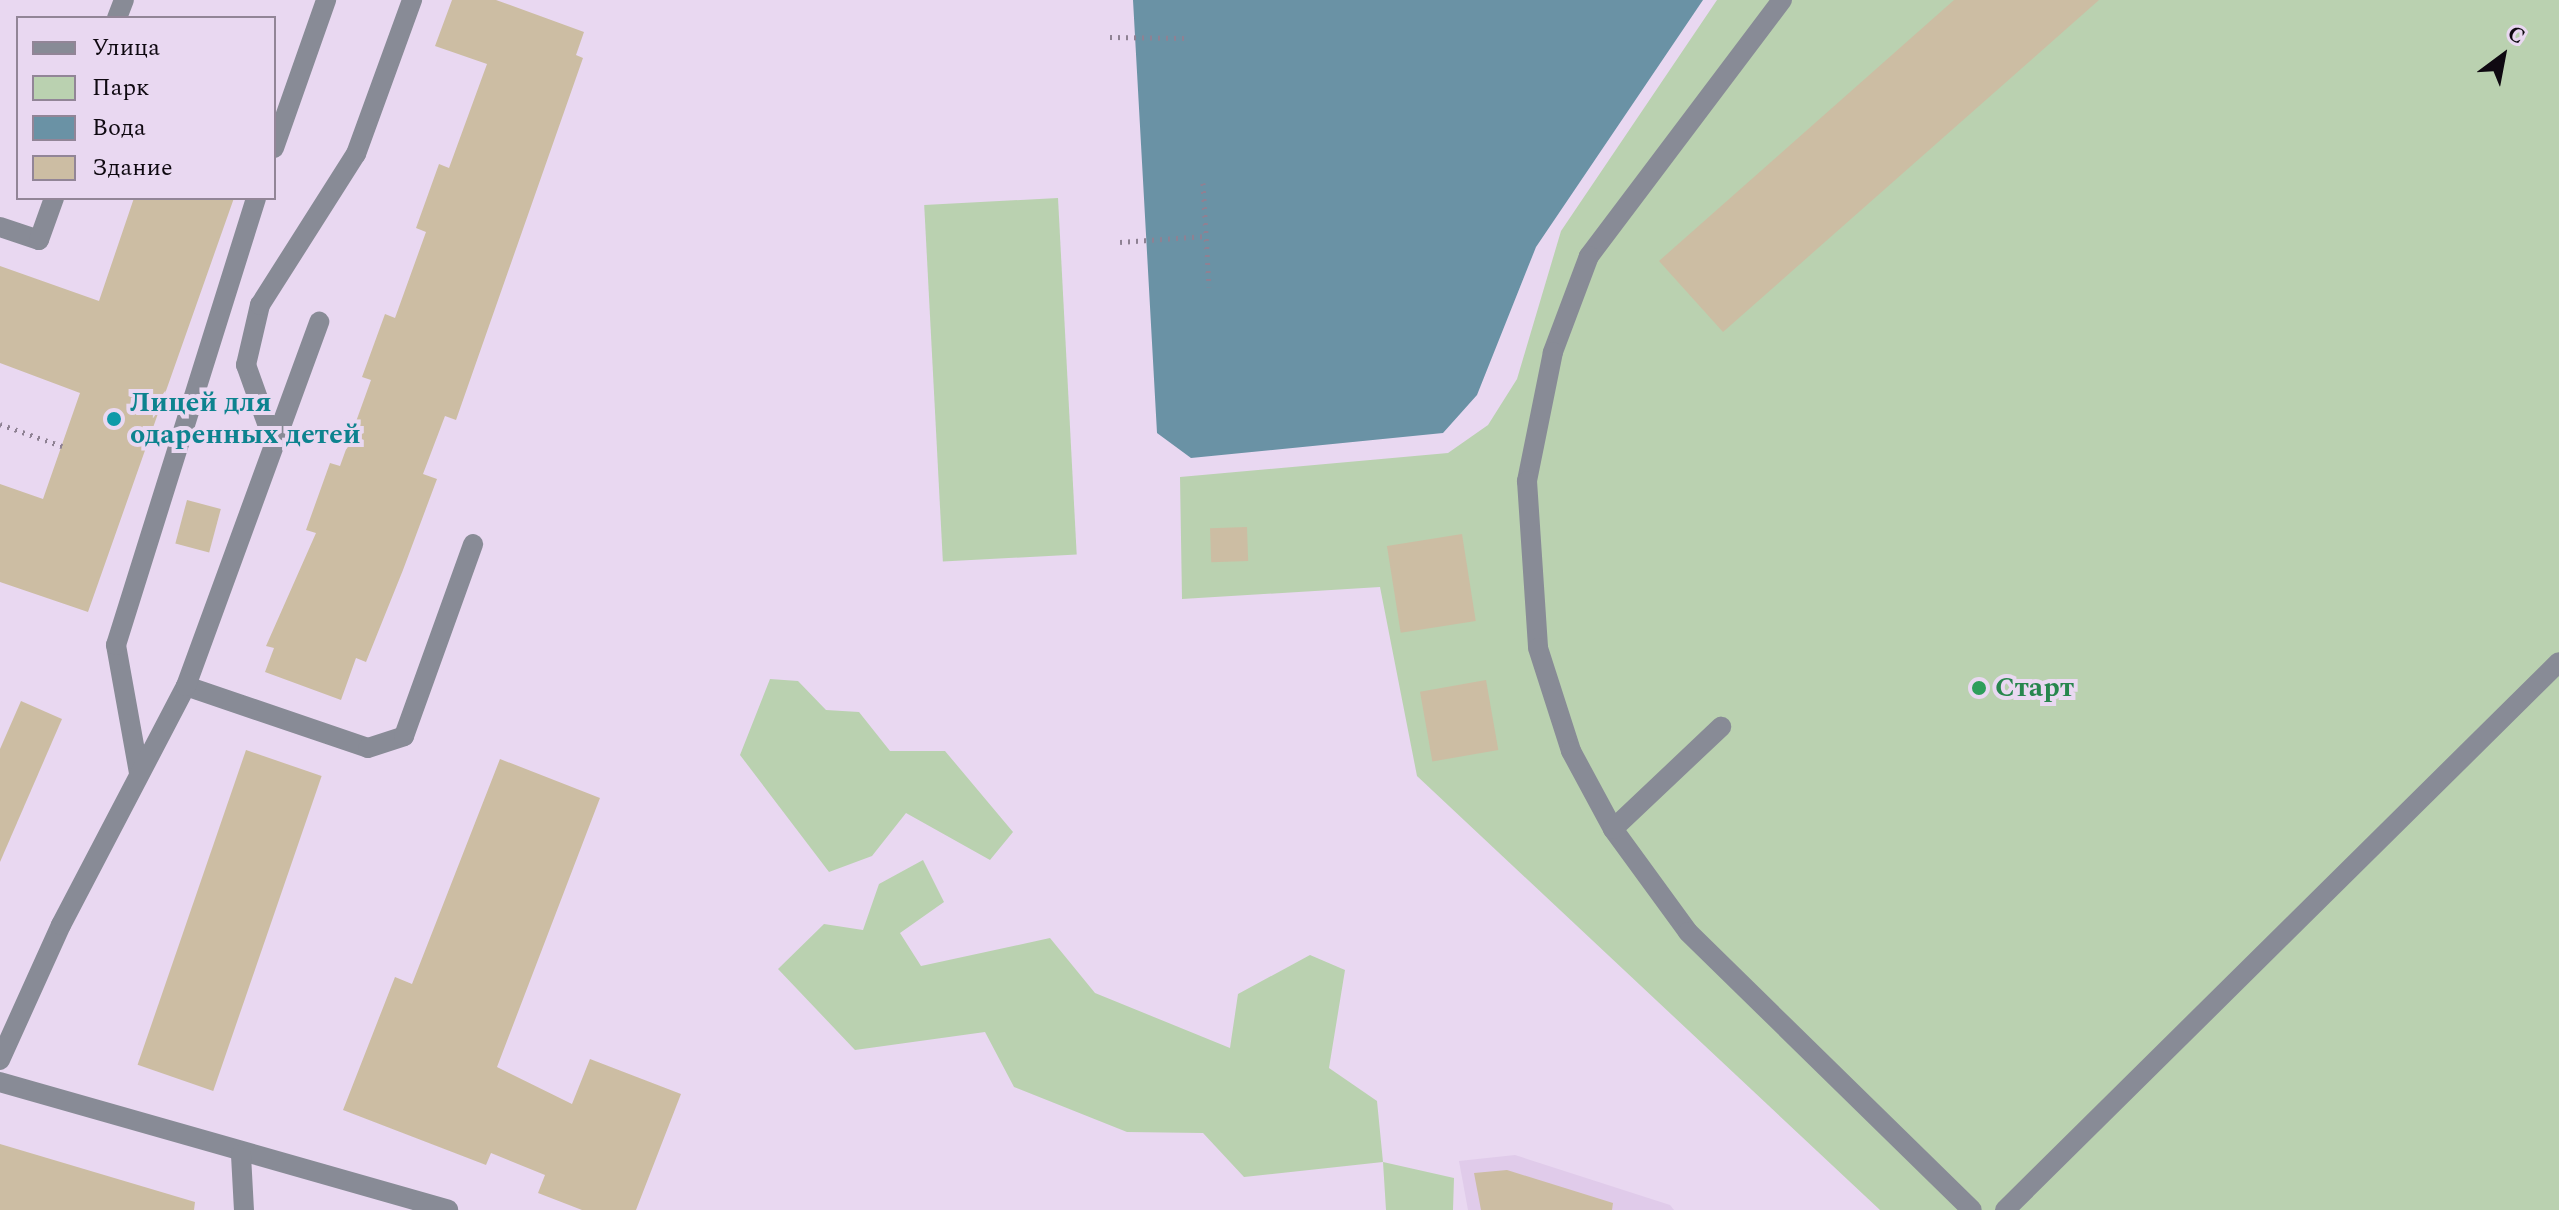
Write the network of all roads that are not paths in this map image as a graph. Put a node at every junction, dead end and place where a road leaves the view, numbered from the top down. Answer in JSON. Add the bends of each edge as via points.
{"nodes":[{"id":1,"x":326,"y":0,"type":"edge"},
{"id":2,"x":412,"y":0,"type":"edge"},
{"id":3,"x":1782,"y":0,"type":"edge"},
{"id":4,"x":276,"y":142,"type":"edge"},
{"id":5,"x":53,"y":200,"type":"edge"},
{"id":6,"x":255,"y":200,"type":"edge"},
{"id":7,"x":0,"y":227,"type":"edge"},
{"id":8,"x":319,"y":322,"type":"dead end"},
{"id":9,"x":274,"y":443,"type":"junction"},
{"id":10,"x":473,"y":544,"type":"dead end"},
{"id":11,"x":2559,"y":662,"type":"edge"},
{"id":12,"x":186,"y":686,"type":"junction"},
{"id":13,"x":1721,"y":727,"type":"dead end"},
{"id":14,"x":139,"y":773,"type":"junction"},
{"id":15,"x":1613,"y":829,"type":"junction"},
{"id":16,"x":0,"y":1060,"type":"edge"},
{"id":17,"x":0,"y":1082,"type":"edge"},
{"id":18,"x":241,"y":1155,"type":"junction"},
{"id":19,"x":244,"y":1210,"type":"edge"},
{"id":20,"x":448,"y":1210,"type":"edge"},
{"id":21,"x":1972,"y":1210,"type":"edge"},
{"id":22,"x":2005,"y":1210,"type":"edge"}],
"edges":[{"from":1,"to":4,"type":"lane"},
{"from":2,"to":9,"type":"lane","via":[[356,154],[260,305],[246,365]]},
{"from":3,"to":15,"type":"lane","via":[[1589,256],[1553,352],[1527,481],[1538,648],[1571,751]]},
{"from":5,"to":7,"type":"lane","via":[[39,240]]},
{"from":6,"to":14,"type":"lane","via":[[116,645]]},
{"from":8,"to":9,"type":"lane"},
{"from":9,"to":12,"type":"lane"},
{"from":10,"to":12,"type":"lane","via":[[404,736],[368,748]]},
{"from":11,"to":22,"type":"lane"},
{"from":12,"to":14,"type":"lane"},
{"from":13,"to":15,"type":"lane"},
{"from":14,"to":16,"type":"lane"},
{"from":15,"to":21,"type":"lane","via":[[1688,932]]},
{"from":17,"to":18,"type":"lane"},
{"from":18,"to":19,"type":"lane"},
{"from":18,"to":20,"type":"lane"}]}
